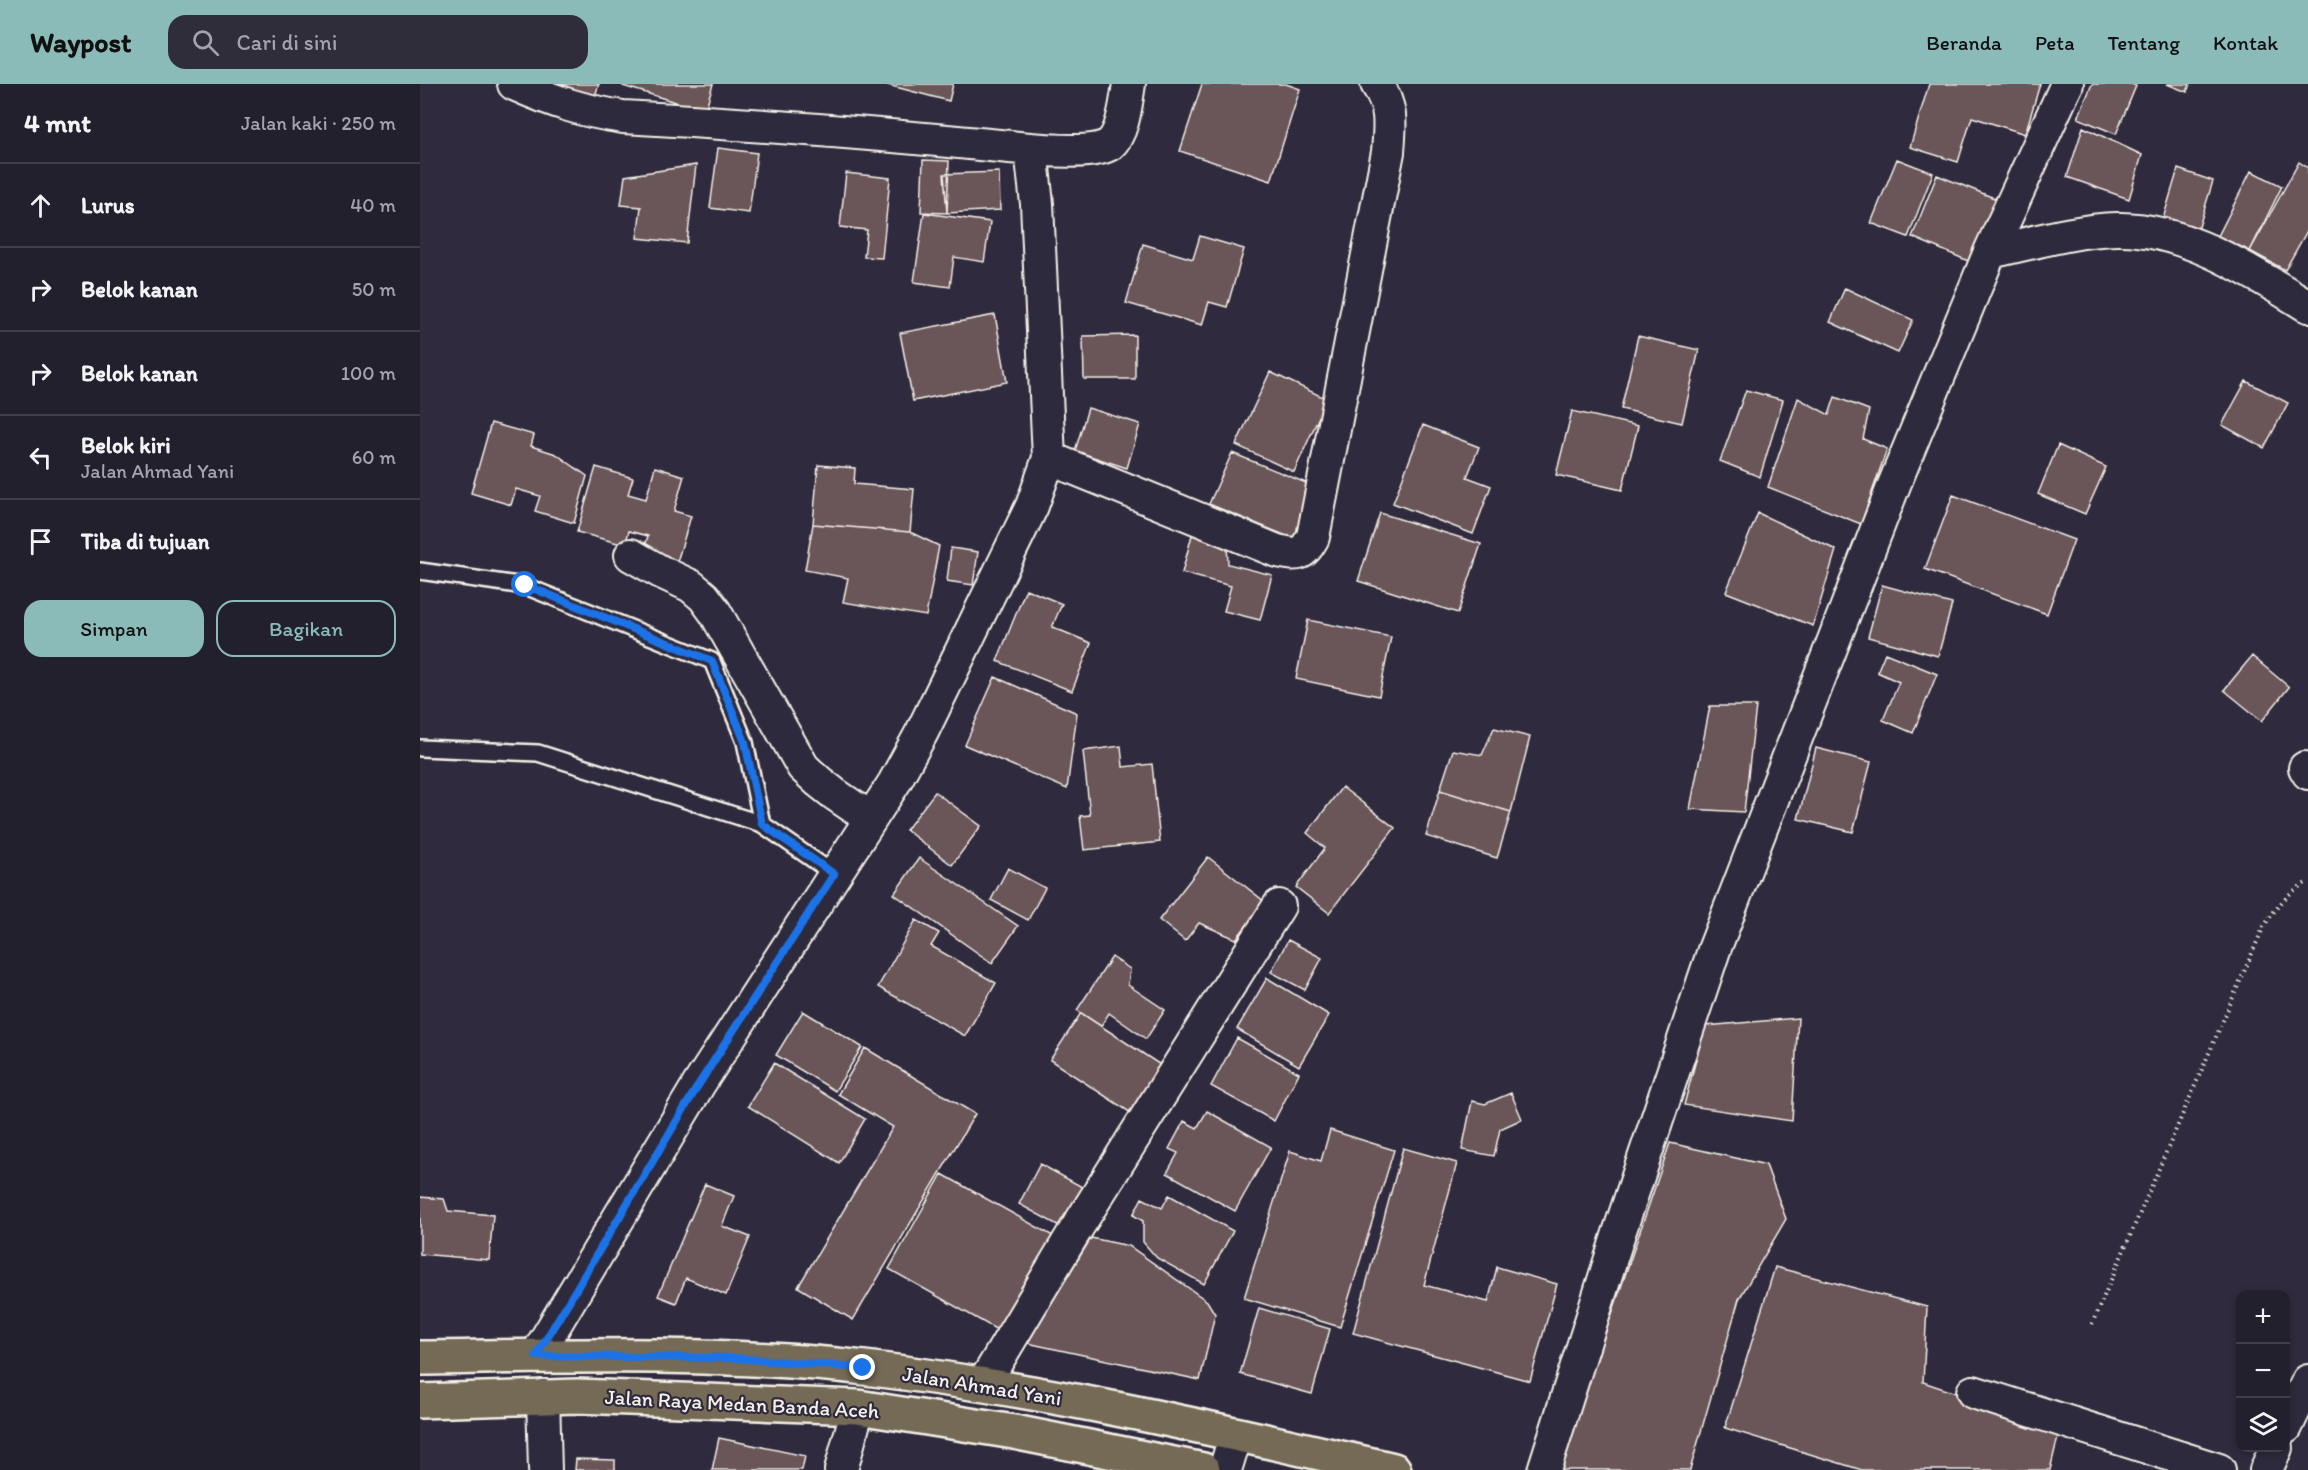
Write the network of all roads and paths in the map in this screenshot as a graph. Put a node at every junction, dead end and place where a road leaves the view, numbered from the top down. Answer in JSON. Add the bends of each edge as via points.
{"nodes":[{"id":1,"x":514,"y":84,"type":"edge"},
{"id":2,"x":1129,"y":84,"type":"edge"},
{"id":3,"x":1377,"y":84,"type":"edge"},
{"id":4,"x":2067,"y":84,"type":"edge"},
{"id":5,"x":1031,"y":149,"type":"junction"},
{"id":6,"x":1990,"y":252,"type":"junction"},
{"id":7,"x":2308,"y":304,"type":"edge"},
{"id":8,"x":1049,"y":458,"type":"junction"},
{"id":9,"x":632,"y":555,"type":"dead end"},
{"id":10,"x":420,"y":571,"type":"edge"},
{"id":11,"x":420,"y":748,"type":"edge"},
{"id":12,"x":871,"y":817,"type":"junction"},
{"id":13,"x":762,"y":824,"type":"junction"},
{"id":14,"x":834,"y":874,"type":"junction"},
{"id":15,"x":2308,"y":882,"type":"edge"},
{"id":16,"x":1279,"y":906,"type":"dead end"},
{"id":17,"x":2092,"y":1324,"type":"dead end"},
{"id":18,"x":536,"y":1356,"type":"junction"},
{"id":19,"x":420,"y":1358,"type":"edge"},
{"id":20,"x":2308,"y":1380,"type":"edge"},
{"id":21,"x":984,"y":1383,"type":"junction"},
{"id":22,"x":1973,"y":1392,"type":"dead end"},
{"id":23,"x":543,"y":1396,"type":"junction"},
{"id":24,"x":420,"y":1401,"type":"edge"},
{"id":25,"x":858,"y":1407,"type":"junction"},
{"id":26,"x":2290,"y":1418,"type":"edge"},
{"id":27,"x":1236,"y":1434,"type":"junction"},
{"id":28,"x":2274,"y":1452,"type":"edge"},
{"id":29,"x":545,"y":1470,"type":"edge"},
{"id":30,"x":841,"y":1470,"type":"edge"},
{"id":31,"x":1203,"y":1470,"type":"edge"},
{"id":32,"x":1225,"y":1470,"type":"edge"},
{"id":33,"x":1394,"y":1470,"type":"edge"},
{"id":34,"x":1544,"y":1470,"type":"edge"},
{"id":35,"x":2219,"y":1470,"type":"edge"},
{"id":36,"x":2266,"y":1470,"type":"edge"}],
"edges":[{"from":1,"to":5,"type":"street","via":[[586,112],[623,117],[864,132]]},
{"from":2,"to":5,"type":"street","via":[[1122,125],[1110,144],[1089,151]]},
{"from":3,"to":8,"type":"street","via":[[1391,115],[1388,152],[1313,537],[1306,550],[1296,554],[1277,551]]},
{"from":4,"to":6,"type":"street"},
{"from":5,"to":8,"type":"street"},
{"from":6,"to":7,"type":"street","via":[[2119,229],[2165,235],[2257,274]]},
{"from":6,"to":34,"type":"street","via":[[1894,485],[1714,950]]},
{"from":8,"to":12,"type":"street","via":[[1032,506],[922,732]]},
{"from":9,"to":12,"type":"street","via":[[704,597],[803,767],[845,803]]},
{"from":10,"to":13,"type":"lane","via":[[525,585],[712,661],[745,742]]},
{"from":11,"to":13,"type":"lane","via":[[538,753]]},
{"from":12,"to":14,"type":"street"},
{"from":13,"to":14,"type":"lane"},
{"from":14,"to":18,"type":"street","via":[[699,1084]]},
{"from":15,"to":17,"type":"path","via":[[2295,889],[2262,928]]},
{"from":16,"to":21,"type":"street"},
{"from":18,"to":19,"type":"main road","name":"Jalan Ahmad Yani"},
{"from":18,"to":21,"type":"main road","name":"Jalan Ahmad Yani","via":[[734,1358]]},
{"from":20,"to":26,"type":"street"},
{"from":21,"to":27,"type":"main road","name":"Jalan Ahmad Yani"},
{"from":22,"to":35,"type":"street"},
{"from":23,"to":24,"type":"main road","name":"Jalan Raya Medan Banda Aceh"},
{"from":23,"to":25,"type":"main road","name":"Jalan Raya Medan Banda Aceh"},
{"from":23,"to":29,"type":"street"},
{"from":25,"to":30,"type":"street"},
{"from":25,"to":31,"type":"main road","name":"Jalan Raya Medan Banda Aceh","via":[[1014,1432]]},
{"from":27,"to":32,"type":"street"},
{"from":27,"to":33,"type":"main road","name":"Jalan Ahmad Yani"},
{"from":28,"to":36,"type":"street"}]}
